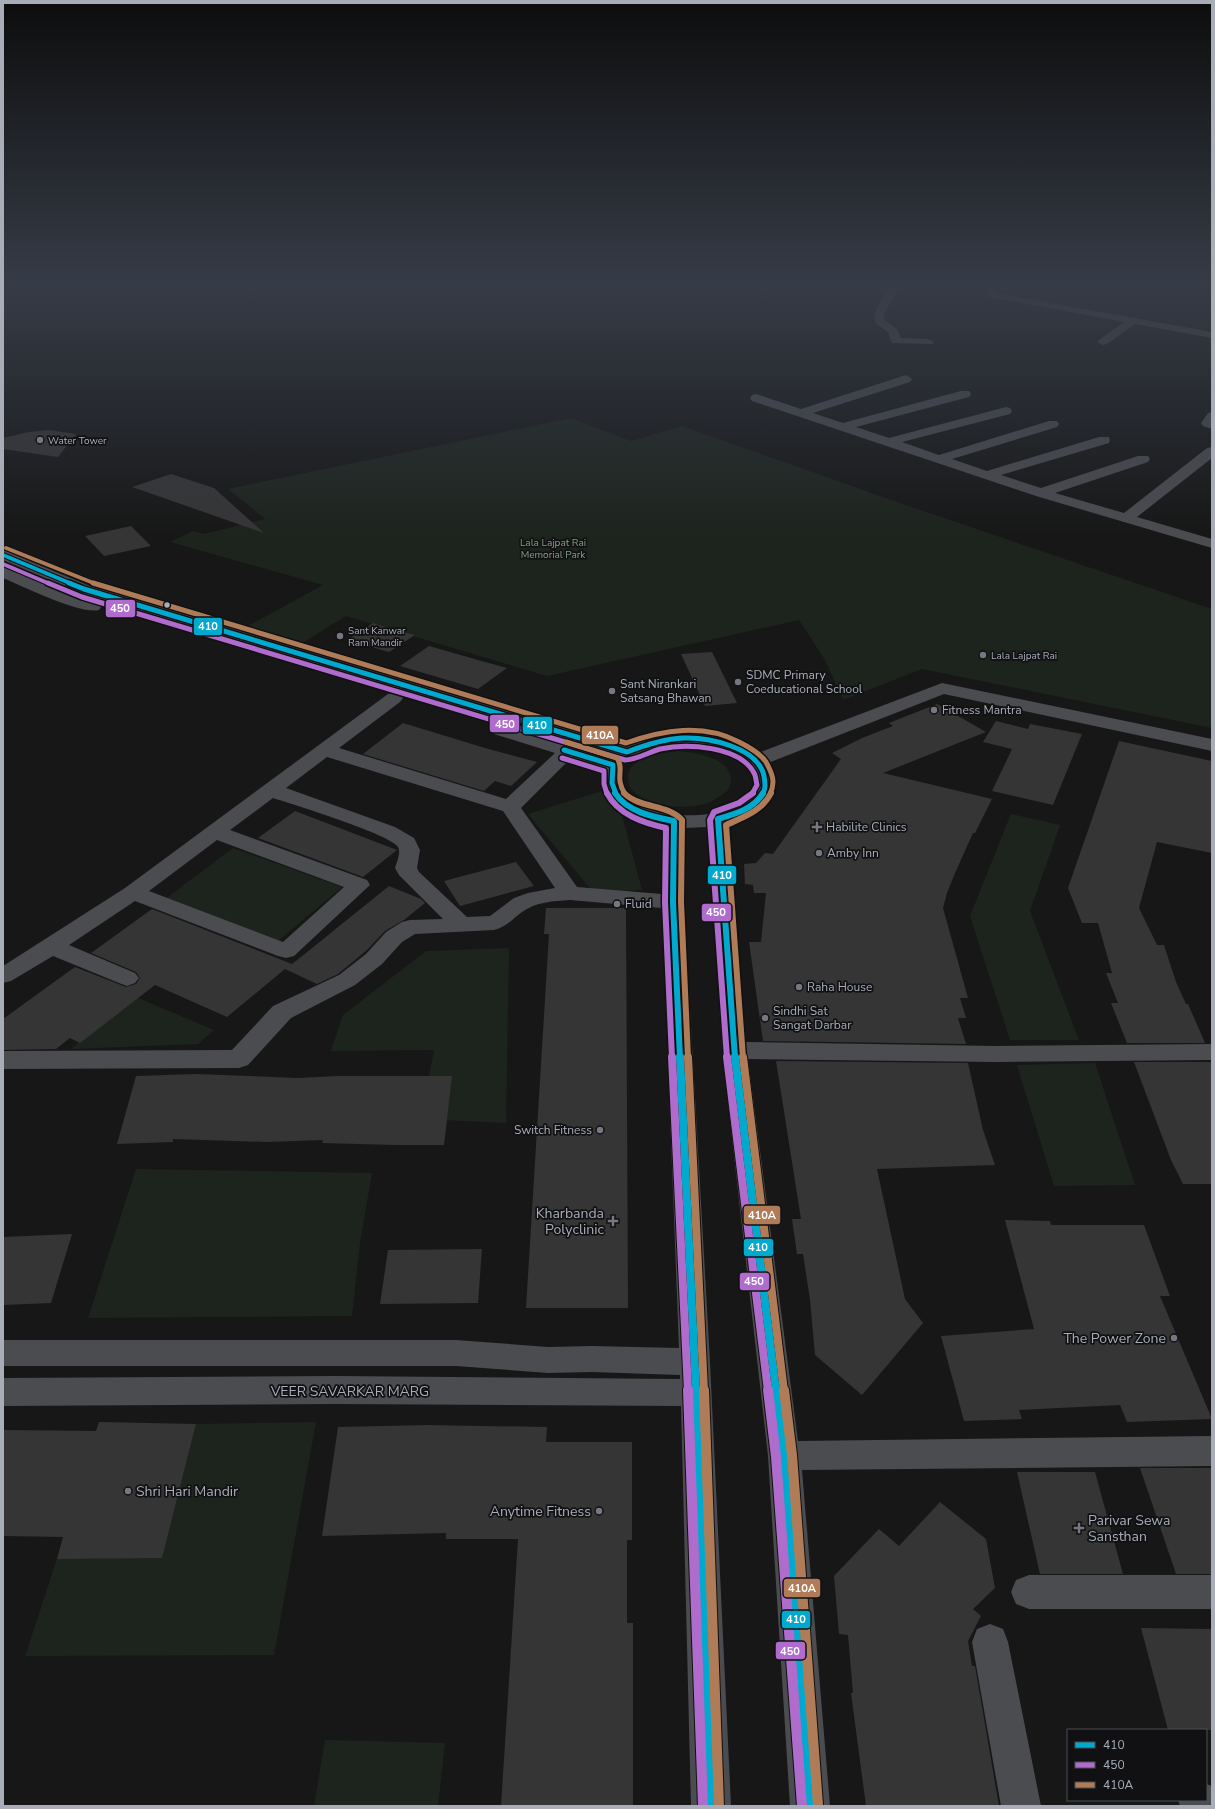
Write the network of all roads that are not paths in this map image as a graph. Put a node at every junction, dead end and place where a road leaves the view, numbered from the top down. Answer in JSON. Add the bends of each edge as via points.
{"nodes":[{"id":1,"x":906,"y":379,"type":"dead end"},
{"id":2,"x":965,"y":394,"type":"dead end"},
{"id":3,"x":756,"y":398,"type":"dead end"},
{"id":4,"x":1006,"y":411,"type":"dead end"},
{"id":5,"x":800,"y":413,"type":"junction"},
{"id":6,"x":1212,"y":416,"type":"edge"},
{"id":7,"x":1053,"y":424,"type":"dead end"},
{"id":8,"x":1212,"y":425,"type":"edge"},
{"id":9,"x":843,"y":427,"type":"junction"},
{"id":10,"x":1104,"y":440,"type":"dead end"},
{"id":11,"x":888,"y":442,"type":"junction"},
{"id":12,"x":1212,"y":451,"type":"edge"},
{"id":13,"x":938,"y":459,"type":"junction"},
{"id":14,"x":1143,"y":459,"type":"dead end"},
{"id":15,"x":987,"y":475,"type":"junction"},
{"id":16,"x":1041,"y":493,"type":"junction"},
{"id":17,"x":1127,"y":518,"type":"junction"},
{"id":18,"x":1212,"y":544,"type":"edge"},
{"id":19,"x":3,"y":555,"type":"edge"},
{"id":20,"x":3,"y":572,"type":"edge"},
{"id":21,"x":394,"y":698,"type":"junction"},
{"id":22,"x":1212,"y":745,"type":"edge"},
{"id":23,"x":325,"y":750,"type":"junction"},
{"id":24,"x":568,"y":751,"type":"junction"},
{"id":25,"x":620,"y":759,"type":"junction"},
{"id":26,"x":756,"y":761,"type":"junction"},
{"id":27,"x":271,"y":790,"type":"junction"},
{"id":28,"x":510,"y":807,"type":"junction"},
{"id":29,"x":718,"y":819,"type":"junction"},
{"id":30,"x":674,"y":821,"type":"junction"},
{"id":31,"x":215,"y":832,"type":"junction"},
{"id":32,"x":133,"y":893,"type":"junction"},
{"id":33,"x":570,"y":893,"type":"junction"},
{"id":34,"x":673,"y":902,"type":"junction"},
{"id":35,"x":462,"y":925,"type":"junction"},
{"id":36,"x":52,"y":947,"type":"junction"},
{"id":37,"x":3,"y":976,"type":"edge"},
{"id":38,"x":128,"y":978,"type":"dead end"},
{"id":39,"x":734,"y":1050,"type":"junction"},
{"id":40,"x":1212,"y":1052,"type":"edge"},
{"id":41,"x":3,"y":1060,"type":"edge"},
{"id":42,"x":3,"y":1353,"type":"edge"},
{"id":43,"x":695,"y":1362,"type":"junction"},
{"id":44,"x":3,"y":1392,"type":"edge"},
{"id":45,"x":696,"y":1393,"type":"junction"},
{"id":46,"x":1212,"y":1451,"type":"edge"},
{"id":47,"x":784,"y":1456,"type":"junction"},
{"id":48,"x":1029,"y":1592,"type":"dead end"},
{"id":49,"x":1212,"y":1592,"type":"edge"},
{"id":50,"x":990,"y":1642,"type":"dead end"},
{"id":51,"x":711,"y":1806,"type":"edge"},
{"id":52,"x":810,"y":1806,"type":"edge"},
{"id":53,"x":1021,"y":1806,"type":"edge"}],
"edges":[{"from":1,"to":5,"type":"street"},
{"from":2,"to":9,"type":"street"},
{"from":3,"to":5,"type":"street"},
{"from":4,"to":11,"type":"street"},
{"from":5,"to":9,"type":"street"},
{"from":6,"to":8,"type":"street","via":[[1207,423]]},
{"from":7,"to":13,"type":"street"},
{"from":9,"to":11,"type":"street"},
{"from":10,"to":15,"type":"street"},
{"from":11,"to":13,"type":"street"},
{"from":12,"to":17,"type":"street"},
{"from":13,"to":15,"type":"street"},
{"from":14,"to":16,"type":"street"},
{"from":15,"to":16,"type":"street"},
{"from":16,"to":17,"type":"street"},
{"from":17,"to":18,"type":"street"},
{"from":19,"to":25,"type":"street","via":[[84,589]]},
{"from":20,"to":21,"type":"street","via":[[65,598]]},
{"from":21,"to":23,"type":"street"},
{"from":21,"to":24,"type":"street","via":[[411,701]]},
{"from":22,"to":26,"type":"street","via":[[942,688]]},
{"from":23,"to":27,"type":"street"},
{"from":23,"to":28,"type":"street"},
{"from":24,"to":25,"type":"street"},
{"from":24,"to":28,"type":"street"},
{"from":25,"to":26,"type":"street","via":[[647,744],[695,738],[731,746]]},
{"from":25,"to":30,"type":"street","via":[[610,777],[619,798],[642,812]]},
{"from":26,"to":29,"type":"street","via":[[766,780],[761,796],[744,810]]},
{"from":27,"to":31,"type":"street"},
{"from":27,"to":35,"type":"street","via":[[388,831],[407,842],[410,850],[406,868],[410,875]]},
{"from":28,"to":33,"type":"street"},
{"from":29,"to":30,"type":"street"},
{"from":29,"to":39,"type":"street"},
{"from":30,"to":34,"type":"street"},
{"from":31,"to":32,"type":"street"},
{"from":31,"to":32,"type":"street","via":[[359,885],[286,951]]},
{"from":32,"to":36,"type":"street"},
{"from":33,"to":34,"type":"street"},
{"from":33,"to":35,"type":"street","via":[[528,900],[514,907],[494,923]]},
{"from":34,"to":43,"type":"street"},
{"from":35,"to":41,"type":"street","via":[[410,928],[394,937],[374,959],[347,980],[282,1012],[239,1059]]},
{"from":36,"to":37,"type":"street"},
{"from":36,"to":38,"type":"street"},
{"from":39,"to":40,"type":"street","via":[[996,1054]]},
{"from":39,"to":47,"type":"street"},
{"from":42,"to":43,"type":"street","via":[[456,1353],[548,1360]]},
{"from":43,"to":45,"type":"street"},
{"from":44,"to":45,"type":"street","name":"VEER SAVARKAR MARG","via":[[335,1390]]},
{"from":45,"to":51,"type":"street"},
{"from":46,"to":47,"type":"street"},
{"from":47,"to":52,"type":"street"},
{"from":48,"to":49,"type":"street"},
{"from":50,"to":53,"type":"street"}]}
